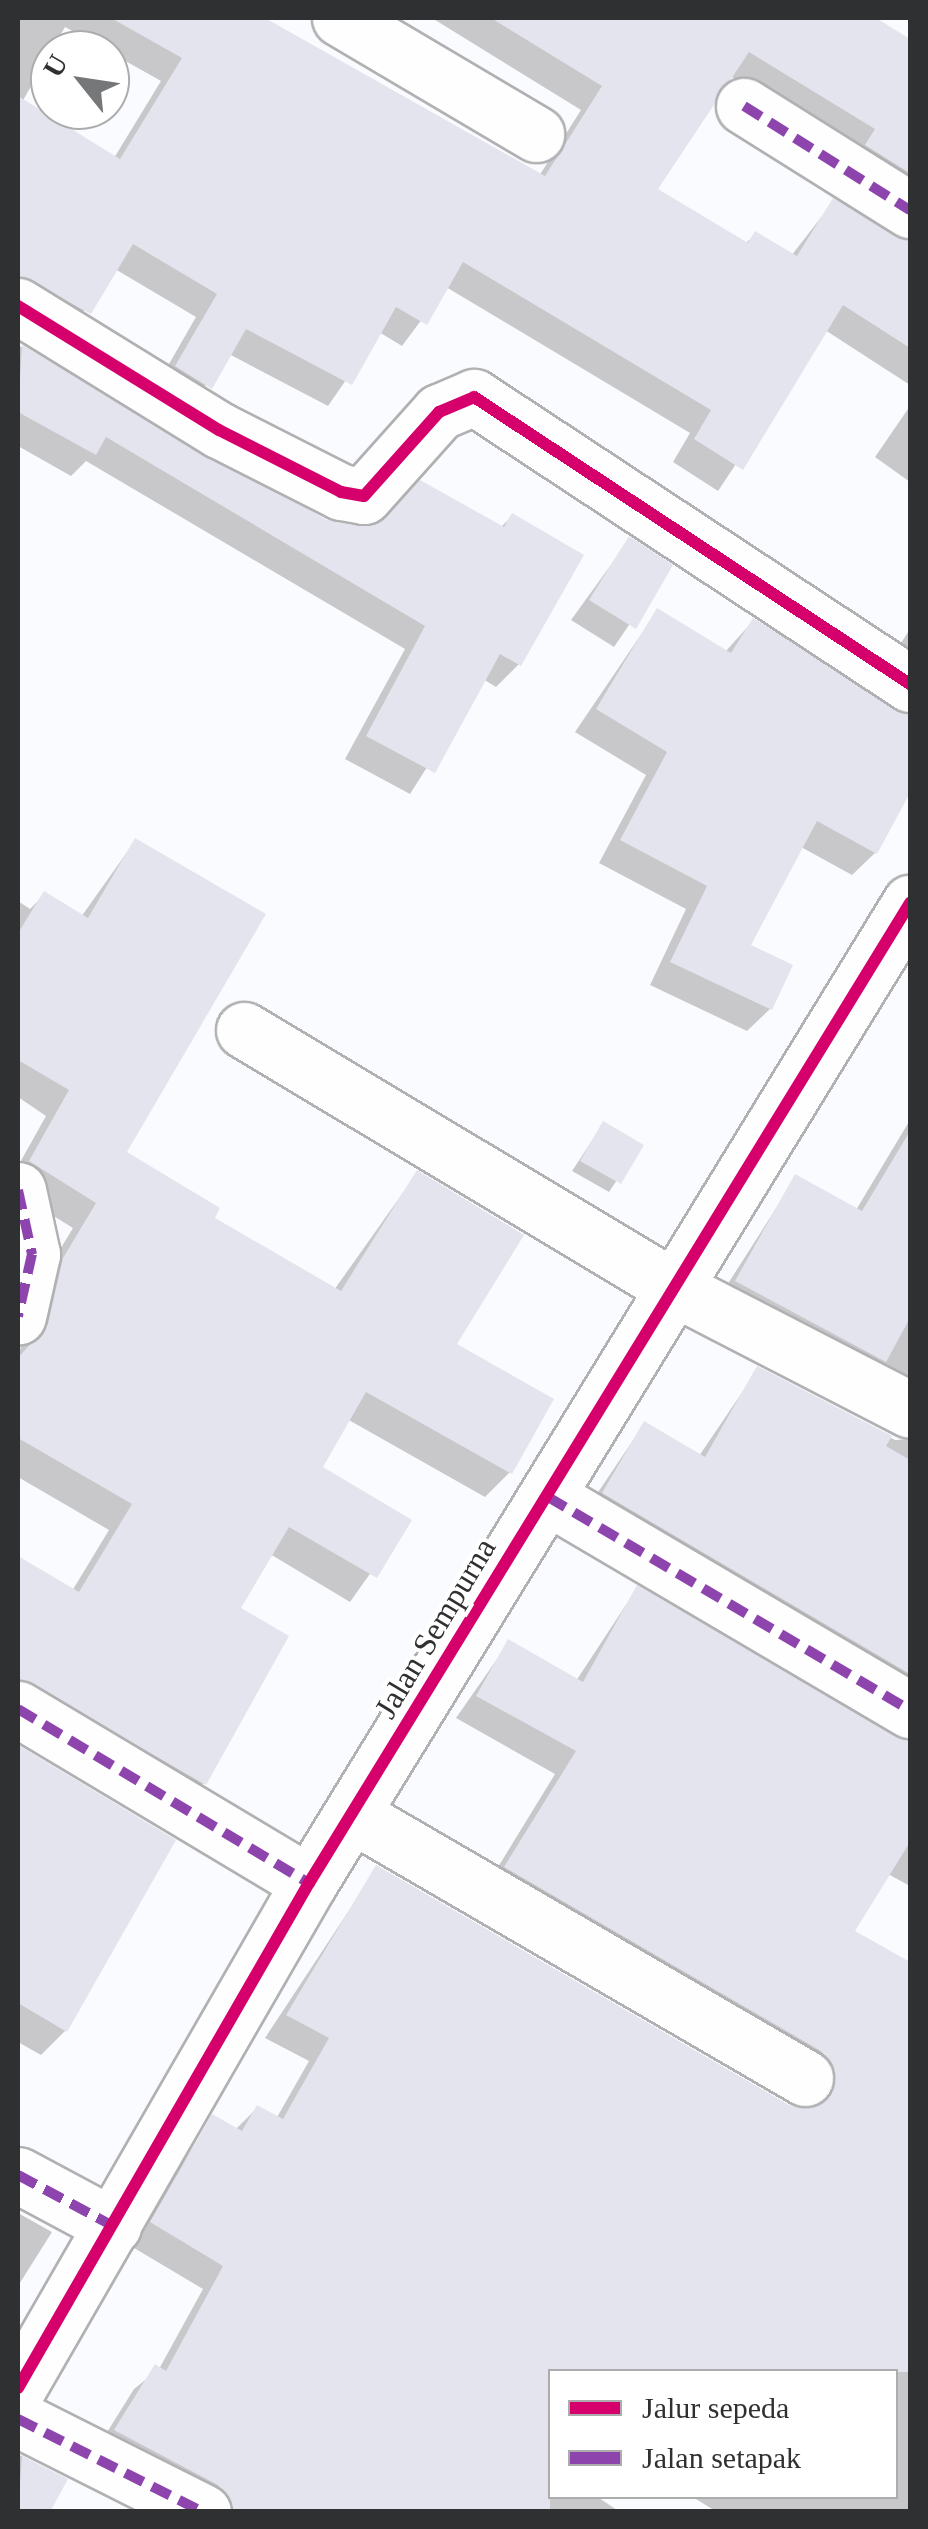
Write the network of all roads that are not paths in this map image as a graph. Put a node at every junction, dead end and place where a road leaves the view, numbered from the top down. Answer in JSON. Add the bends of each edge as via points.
{"nodes":[{"id":1,"x":340,"y":18,"type":"edge"},
{"id":2,"x":744,"y":106,"type":"dead end"},
{"id":3,"x":536,"y":134,"type":"dead end"},
{"id":4,"x":910,"y":210,"type":"edge"},
{"id":5,"x":18,"y":306,"type":"edge"},
{"id":6,"x":910,"y":684,"type":"edge"},
{"id":7,"x":910,"y":903,"type":"edge"},
{"id":8,"x":244,"y":1030,"type":"dead end"},
{"id":9,"x":18,"y":1190,"type":"edge"},
{"id":10,"x":676,"y":1289,"type":"junction"},
{"id":11,"x":18,"y":1316,"type":"edge"},
{"id":12,"x":910,"y":1410,"type":"edge"},
{"id":13,"x":548,"y":1497,"type":"junction"},
{"id":14,"x":18,"y":1709,"type":"edge"},
{"id":15,"x":910,"y":1710,"type":"edge"},
{"id":16,"x":353,"y":1816,"type":"junction"},
{"id":17,"x":309,"y":1883,"type":"junction"},
{"id":18,"x":806,"y":2078,"type":"dead end"},
{"id":19,"x":18,"y":2175,"type":"edge"},
{"id":20,"x":113,"y":2226,"type":"junction"},
{"id":21,"x":18,"y":2388,"type":"edge"},
{"id":22,"x":18,"y":2419,"type":"edge"},
{"id":23,"x":203,"y":2512,"type":"edge"}],
"edges":[{"from":1,"to":3,"type":"street"},
{"from":2,"to":4,"type":"street"},
{"from":5,"to":6,"type":"street","via":[[219,430],[342,492],[364,496],[440,412],[474,397]]},
{"from":7,"to":10,"type":"street","name":"Jalan Sempurna"},
{"from":8,"to":10,"type":"street"},
{"from":9,"to":11,"type":"street","via":[[32,1254]]},
{"from":10,"to":12,"type":"street"},
{"from":10,"to":13,"type":"street","name":"Jalan Sempurna"},
{"from":13,"to":15,"type":"street"},
{"from":13,"to":16,"type":"street","name":"Jalan Sempurna"},
{"from":14,"to":17,"type":"street"},
{"from":16,"to":17,"type":"street","name":"Jalan Sempurna"},
{"from":16,"to":18,"type":"street"},
{"from":17,"to":20,"type":"street","name":"Jalan Sempurna"},
{"from":19,"to":20,"type":"street"},
{"from":20,"to":21,"type":"street","name":"Jalan Sempurna"},
{"from":22,"to":23,"type":"street"}]}
